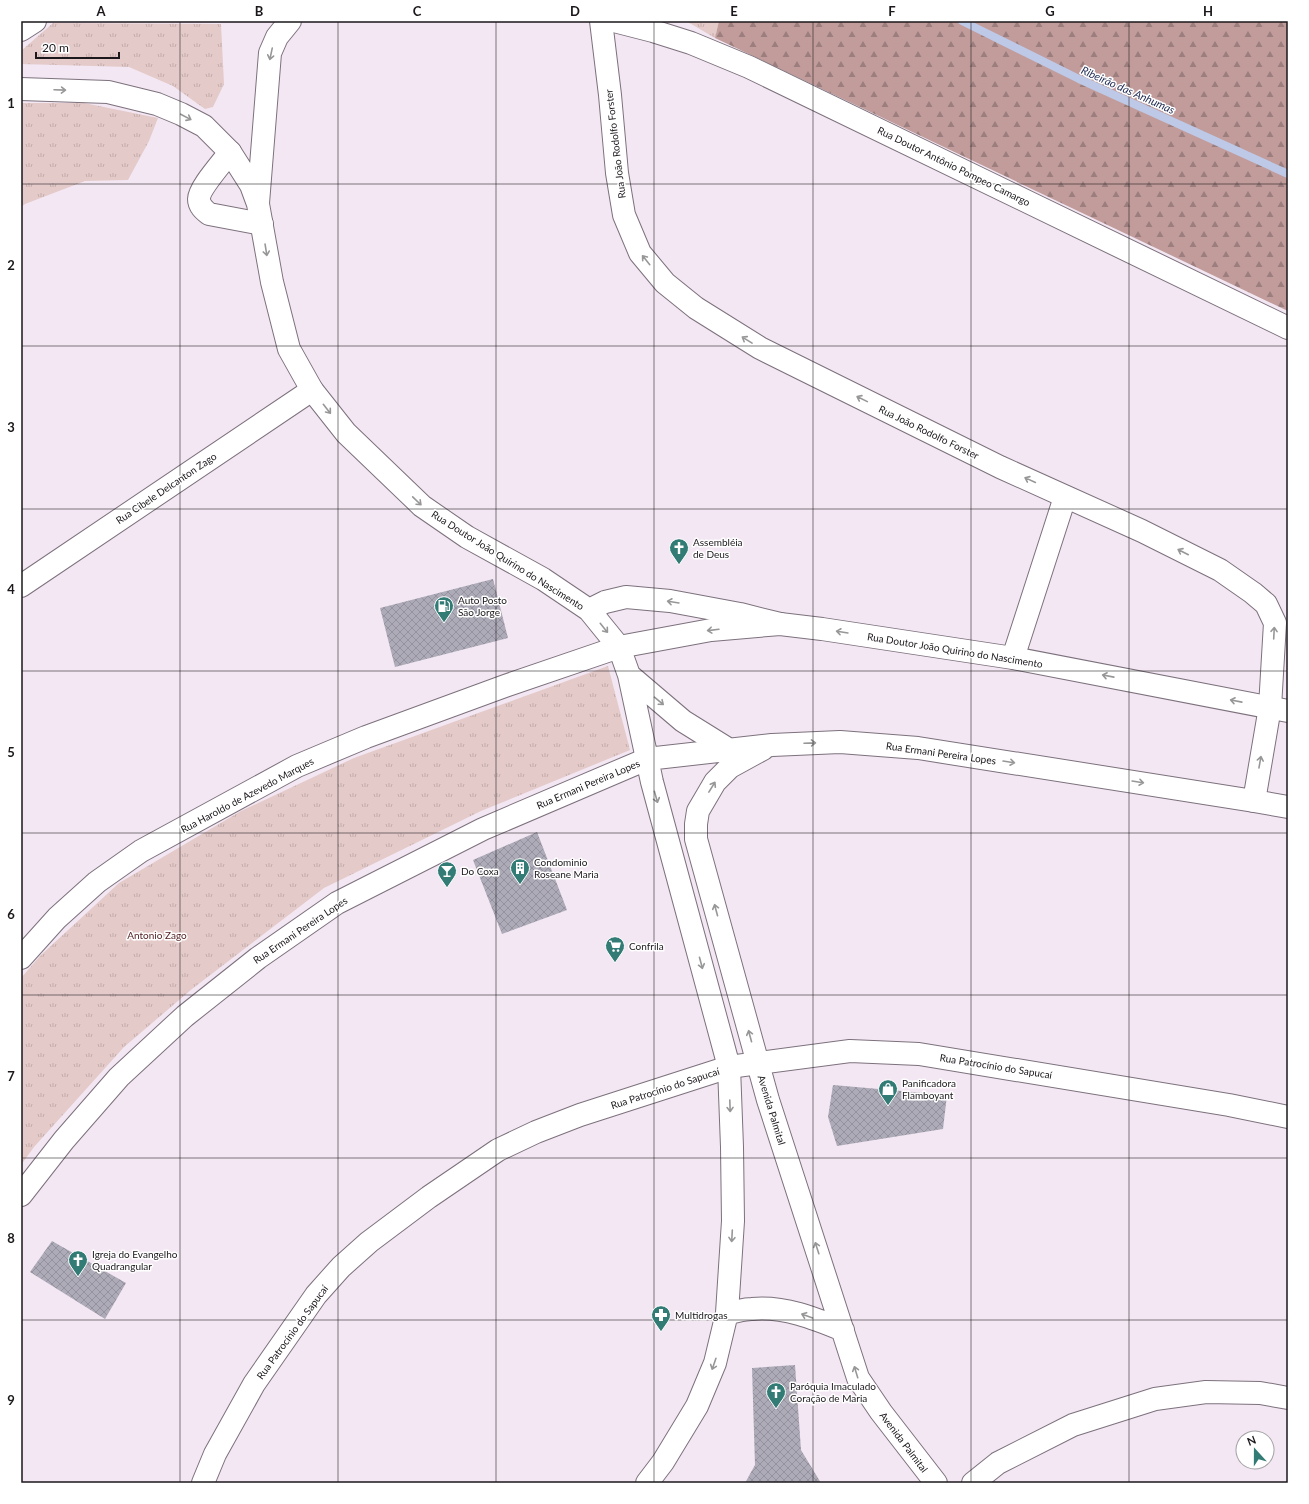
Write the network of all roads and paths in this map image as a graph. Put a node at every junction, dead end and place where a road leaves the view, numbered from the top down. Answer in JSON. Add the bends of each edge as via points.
{"nodes":[{"id":1,"x":34,"y":21,"type":"edge"},
{"id":2,"x":290,"y":21,"type":"edge"},
{"id":3,"x":601,"y":21,"type":"edge"},
{"id":4,"x":614,"y":21,"type":"edge"},
{"id":5,"x":21,"y":30,"type":"edge"},
{"id":6,"x":21,"y":89,"type":"edge"},
{"id":7,"x":230,"y":152,"type":"junction"},
{"id":8,"x":260,"y":214,"type":"junction"},
{"id":9,"x":1288,"y":328,"type":"edge"},
{"id":10,"x":312,"y":390,"type":"junction"},
{"id":11,"x":1065,"y":497,"type":"junction"},
{"id":12,"x":21,"y":586,"type":"edge"},
{"id":13,"x":589,"y":610,"type":"junction"},
{"id":14,"x":780,"y":624,"type":"junction"},
{"id":15,"x":619,"y":647,"type":"junction"},
{"id":16,"x":1013,"y":658,"type":"junction"},
{"id":17,"x":629,"y":675,"type":"junction"},
{"id":18,"x":1279,"y":709,"type":"edge"},
{"id":19,"x":772,"y":745,"type":"junction"},
{"id":20,"x":728,"y":749,"type":"junction"},
{"id":21,"x":647,"y":759,"type":"junction"},
{"id":22,"x":1254,"y":801,"type":"junction"},
{"id":23,"x":1288,"y":807,"type":"edge"},
{"id":24,"x":21,"y":958,"type":"edge"},
{"id":25,"x":758,"y":1063,"type":"junction"},
{"id":26,"x":729,"y":1067,"type":"junction"},
{"id":27,"x":1288,"y":1117,"type":"edge"},
{"id":28,"x":21,"y":1195,"type":"edge"},
{"id":29,"x":727,"y":1313,"type":"junction"},
{"id":30,"x":843,"y":1330,"type":"junction"},
{"id":31,"x":1288,"y":1398,"type":"edge"},
{"id":32,"x":203,"y":1483,"type":"edge"},
{"id":33,"x":647,"y":1483,"type":"edge"},
{"id":34,"x":936,"y":1483,"type":"edge"},
{"id":35,"x":973,"y":1483,"type":"edge"}],
"edges":[{"from":1,"to":5,"type":"main road"},
{"from":2,"to":8,"type":"main road","one_way":true,"via":[[277,37],[270,53]]},
{"from":11,"to":3,"type":"main road","name":"Rua João Rodolfo Forster","one_way":true,"via":[[760,348],[696,308],[665,283],[640,253],[624,215],[617,173]]},
{"from":4,"to":9,"type":"main road","name":"Rua Doutor Antônio Pompeo Camargo","via":[[653,31],[749,66]]},
{"from":6,"to":7,"type":"main road","name":"Rua Doutor João Quirino do Nascimento","one_way":true,"via":[[108,92],[158,104],[204,126]]},
{"from":7,"to":8,"type":"main road","name":"Rua Doutor João Quirino do Nascimento","via":[[251,185]]},
{"from":7,"to":8,"type":"main road","via":[[200,192],[199,201],[202,209],[209,214]]},
{"from":8,"to":10,"type":"main road","name":"Rua Doutor João Quirino do Nascimento","one_way":true,"via":[[272,282],[289,349]]},
{"from":10,"to":12,"type":"main road","name":"Rua Cibele Delcanton Zago"},
{"from":10,"to":13,"type":"main road","name":"Rua Doutor João Quirino do Nascimento","one_way":true,"via":[[346,433],[422,506],[467,537],[543,579]]},
{"from":11,"to":16,"type":"main road"},
{"from":18,"to":11,"type":"main road","name":"Rua João Rodolfo Forster","one_way":true,"via":[[1275,623],[1266,604],[1220,570],[1142,531]]},
{"from":14,"to":13,"type":"main road","one_way":true,"via":[[670,601],[626,597],[605,602]]},
{"from":13,"to":15,"type":"main road","name":"Rua Doutor João Quirino do Nascimento","one_way":true},
{"from":14,"to":15,"type":"main road","name":"Rua Doutor João Quirino do Nascimento","one_way":true,"via":[[711,630]]},
{"from":16,"to":14,"type":"main road","name":"Rua Doutor João Quirino do Nascimento","one_way":true,"via":[[822,628]]},
{"from":15,"to":17,"type":"main road","name":"Rua Doutor João Quirino do Nascimento"},
{"from":15,"to":24,"type":"main road","name":"Rua Haroldo de Azevedo Marques","via":[[366,737],[297,766],[148,847],[97,882],[57,918]]},
{"from":18,"to":16,"type":"main road","name":"Rua Doutor João Quirino do Nascimento","one_way":true},
{"from":17,"to":20,"type":"main road","one_way":true,"via":[[683,721]]},
{"from":17,"to":21,"type":"main road","name":"Rua Doutor João Quirino do Nascimento"},
{"from":22,"to":18,"type":"main road","name":"Rua João Rodolfo Forster","one_way":true},
{"from":19,"to":20,"type":"main road","name":"Rua Ermani Pereira Lopes"},
{"from":19,"to":22,"type":"main road","name":"Rua Ermani Pereira Lopes","one_way":true,"via":[[840,742],[918,748]]},
{"from":25,"to":19,"type":"main road","name":"Avenida Palmital","one_way":true,"via":[[696,839],[696,824],[698,811],[715,782],[730,767]]},
{"from":20,"to":21,"type":"main road","name":"Rua Ermani Pereira Lopes"},
{"from":21,"to":26,"type":"main road","one_way":true},
{"from":21,"to":28,"type":"main road","name":"Rua Ermani Pereira Lopes","via":[[483,829],[344,899],[258,958],[185,1016],[118,1077]]},
{"from":22,"to":23,"type":"main road","name":"Rua Ermani Pereira Lopes"},
{"from":25,"to":26,"type":"main road","name":"Rua Patrocínio do Sapucaí"},
{"from":25,"to":27,"type":"main road","name":"Rua Patrocínio do Sapucaí","via":[[850,1051],[919,1054]]},
{"from":30,"to":25,"type":"main road","name":"Avenida Palmital","one_way":true},
{"from":26,"to":29,"type":"main road","one_way":true,"via":[[733,1221]]},
{"from":26,"to":32,"type":"main road","name":"Rua Patrocínio do Sapucaí","via":[[580,1115],[498,1150],[369,1242],[341,1267],[316,1295],[254,1384],[215,1454]]},
{"from":30,"to":29,"type":"main road","one_way":true,"via":[[802,1314],[778,1309],[752,1308]]},
{"from":29,"to":33,"type":"main road","one_way":true,"via":[[714,1363],[697,1406]]},
{"from":34,"to":30,"type":"main road","name":"Avenida Palmital","one_way":true,"via":[[858,1378]]},
{"from":31,"to":35,"type":"main road","via":[[1260,1392],[1206,1392],[1155,1398],[1073,1426],[998,1463]]}]}
